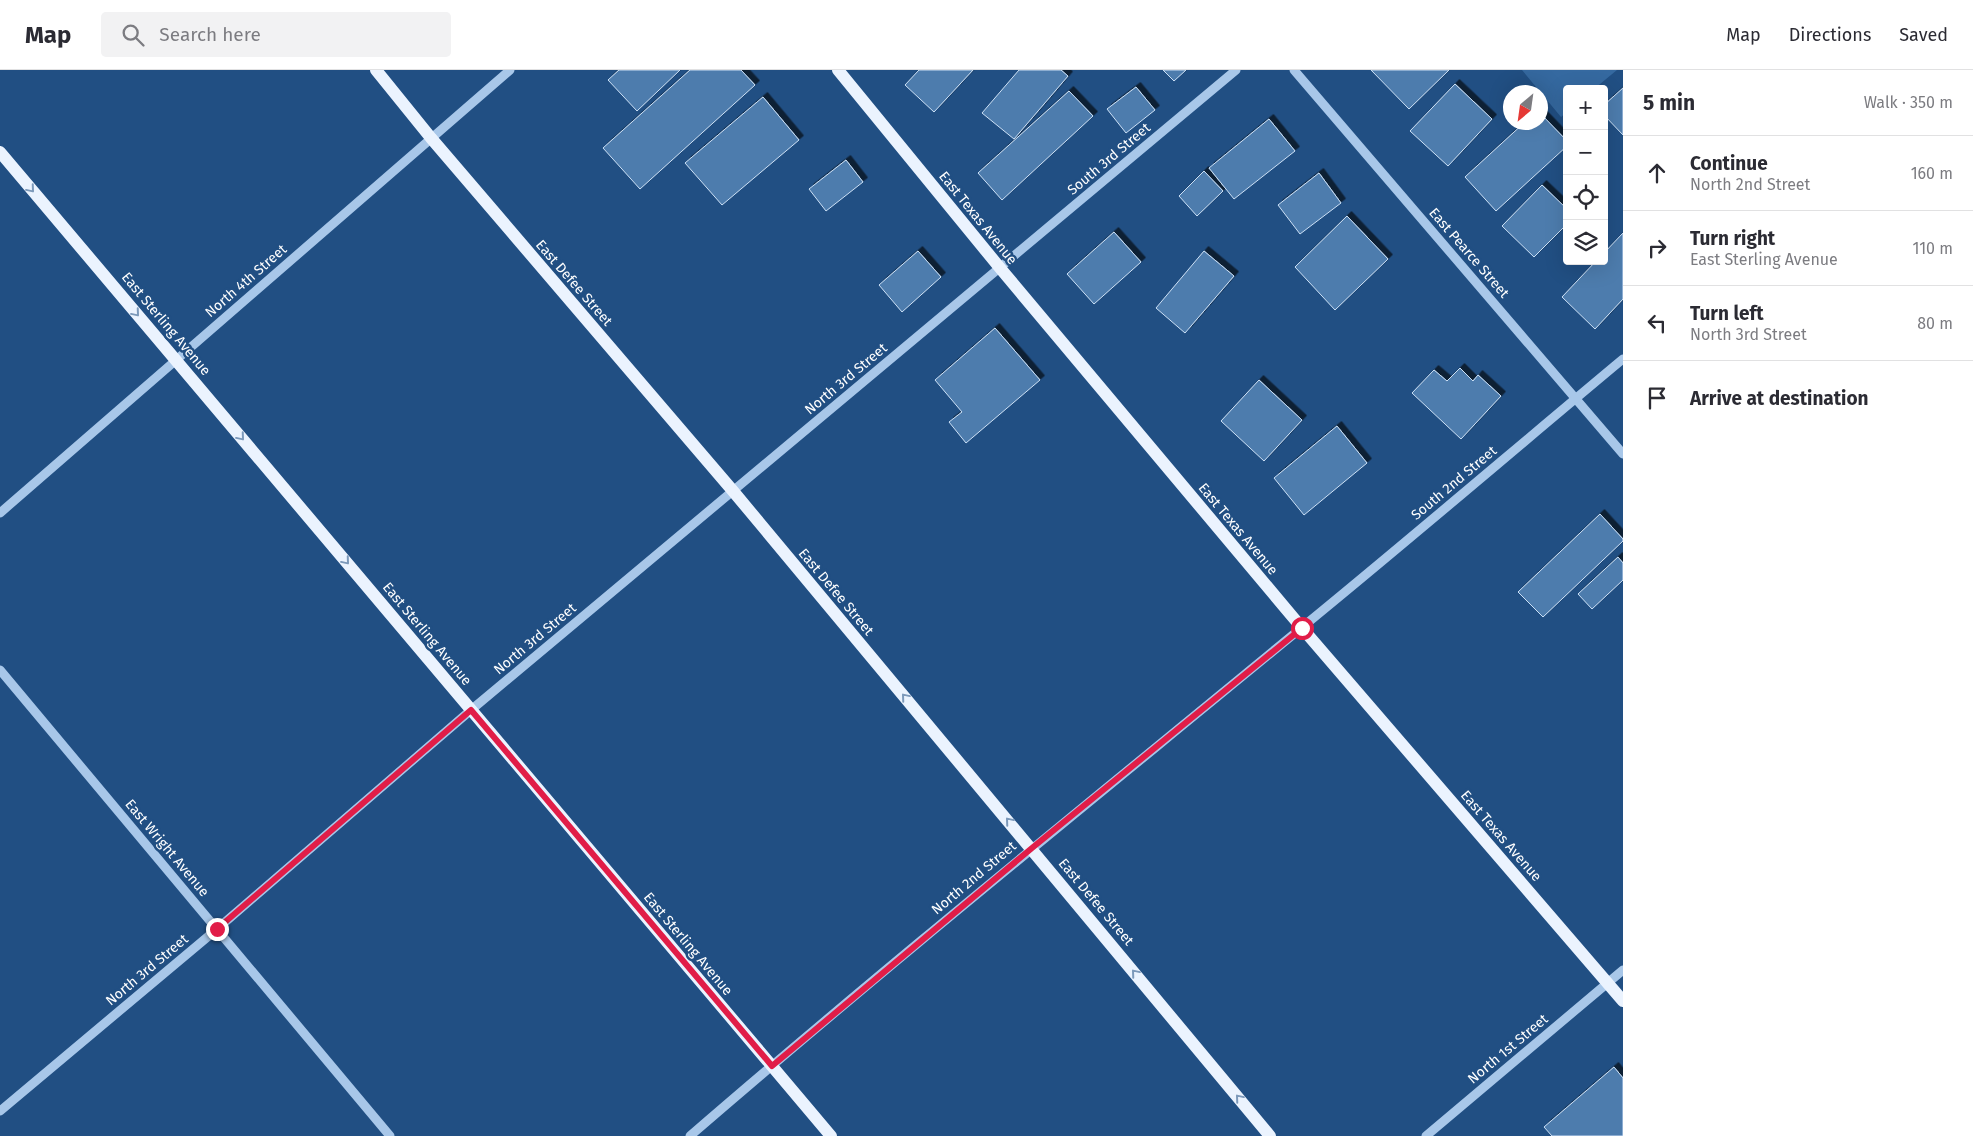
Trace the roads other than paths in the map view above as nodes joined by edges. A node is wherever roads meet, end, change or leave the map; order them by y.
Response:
1 (376, 70) edge
2 (510, 70) edge
3 (838, 70) edge
4 (1236, 70) edge
5 (1294, 70) edge
6 (431, 138) junction
7 (0, 152) edge
8 (1000, 268) junction
9 (1623, 359) edge
10 (176, 360) junction
11 (1576, 398) junction
12 (1623, 454) edge
13 (733, 491) junction
14 (0, 513) edge
15 (1302, 628) junction
16 (0, 670) edge
17 (471, 710) junction
18 (1032, 848) junction
19 (217, 929) junction
20 (1623, 970) edge
21 (1608, 982) junction
22 (1623, 1001) edge
23 (772, 1066) junction
24 (0, 1112) edge
25 (390, 1136) edge
26 (690, 1136) edge
27 (831, 1136) edge
28 (1270, 1136) edge
29 (1426, 1136) edge

1 - 6 main road, East Defee Street
2 - 6 street, North 4th Street
3 - 8 main road, East Texas Avenue
4 - 8 street, South 3rd Street
5 - 11 street, East Pearce Street
6 - 10 street, North 4th Street
6 - 13 main road, East Defee Street
7 -> 10 main road, East Sterling Avenue
8 - 13 street, North 3rd Street
8 - 15 main road, East Texas Avenue
9 - 11 street, South 2nd Street
10 - 14 street, North 4th Street
10 -> 17 main road, East Sterling Avenue
11 - 12 street, East Pearce Street
11 - 15 street, South 2nd Street
13 - 17 street, North 3rd Street
18 -> 13 main road, East Defee Street
15 - 18 street, North 2nd Street
15 - 21 main road, East Texas Avenue
16 - 19 street, East Wright Avenue
17 - 19 street, North 3rd Street
17 - 23 main road, East Sterling Avenue
18 - 23 street, North 2nd Street
28 -> 18 main road, East Defee Street
19 - 24 street, North 3rd Street
19 - 25 street, East Wright Avenue
20 - 21 street, North 1st Street
21 - 22 main road, East Texas Avenue
21 - 29 street, North 1st Street
23 - 26 street, North 2nd Street
23 - 27 main road, East Sterling Avenue

